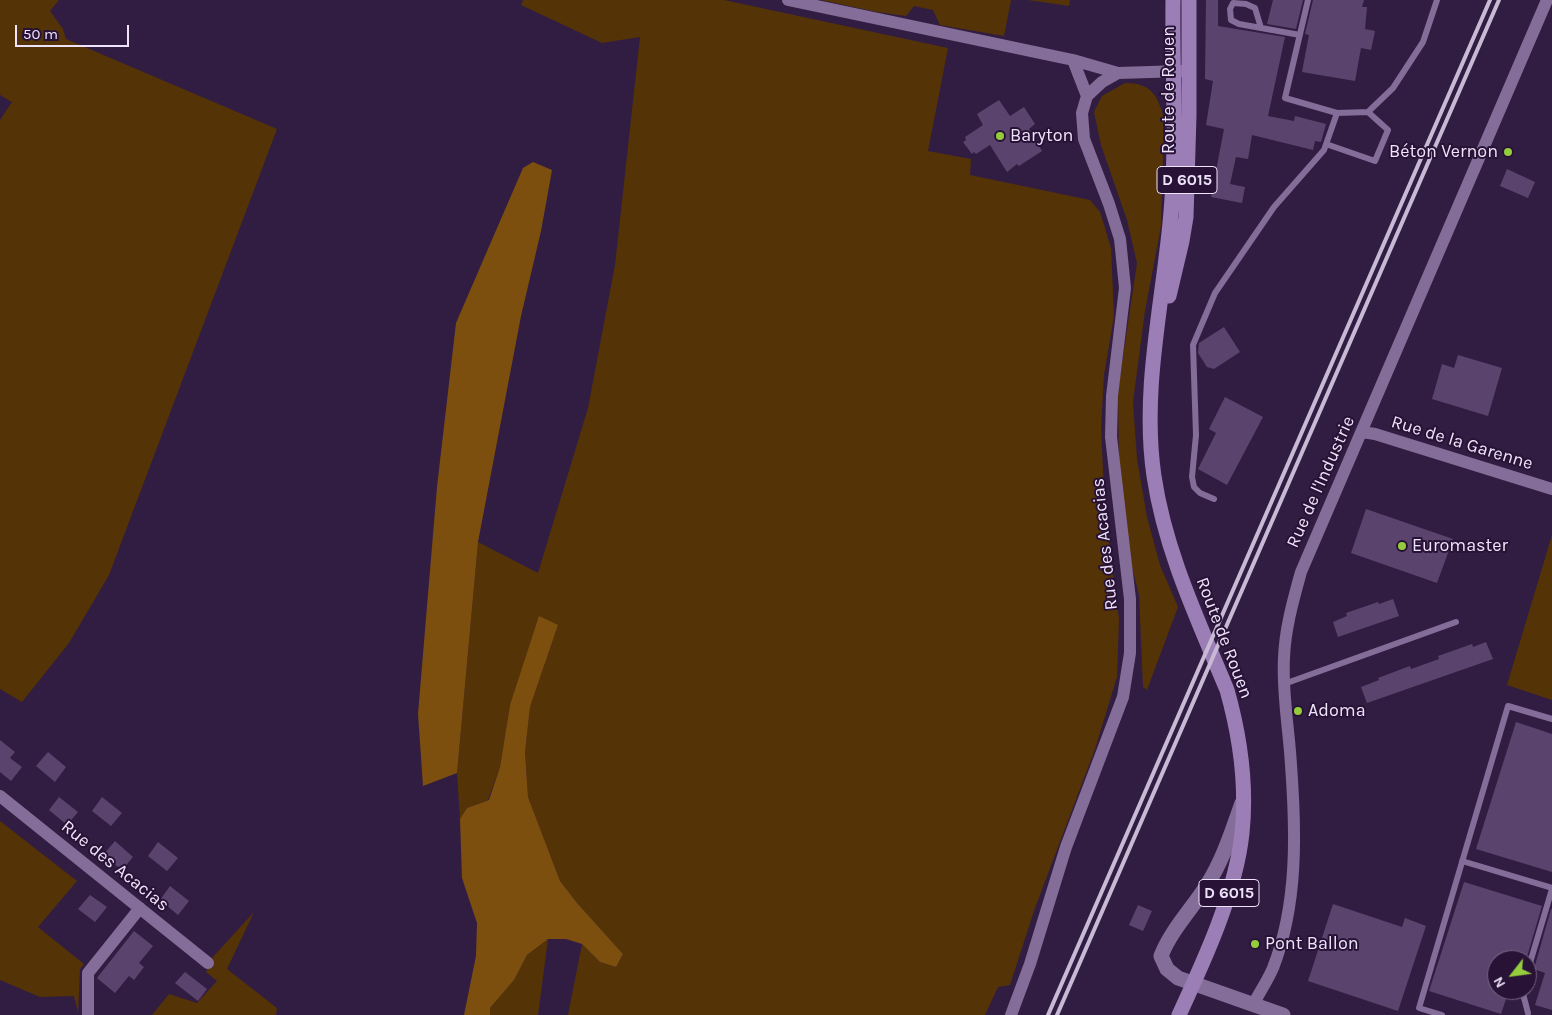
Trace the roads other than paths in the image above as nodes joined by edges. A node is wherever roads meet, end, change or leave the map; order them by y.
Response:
1 (788, 0) edge
2 (1173, 0) edge
3 (1189, 0) edge
4 (1308, 0) edge
5 (1436, 0) edge
6 (1547, 0) edge
7 (1261, 28) junction
8 (1300, 35) junction
9 (1073, 60) junction
10 (1188, 70) junction
11 (1172, 71) junction
12 (1118, 74) junction
13 (1087, 96) junction
14 (1368, 112) junction
15 (1337, 113) junction
16 (1326, 144) junction
17 (1154, 356) junction
18 (1362, 432) junction
19 (1552, 489) edge
20 (1214, 499) dead end
21 (1456, 622) dead end
22 (1284, 684) junction
23 (1552, 719) edge
24 (0, 796) edge
25 (1244, 797) junction
26 (1462, 861) junction
27 (1552, 889) edge
28 (140, 908) junction
29 (1534, 950) edge
30 (208, 963) dead end
31 (1193, 984) junction
32 (1525, 1000) edge
33 (1253, 1004) junction
34 (1528, 1013) dead end
35 (88, 1015) edge
36 (1010, 1015) edge
37 (1179, 1015) edge
38 (1283, 1015) edge
39 (1442, 1015) edge

1 - 9 street
2 - 11 main road, Route de Rouen / D 6015
3 - 10 main road, Route de Rouen / D 6015
4 - 8 lane
5 - 14 lane
6 - 18 street, Rue de l'Industrie
7 - 7 lane
7 - 8 lane
8 - 15 lane
9 - 12 street
9 - 13 street
10 - 11 street
10 - 17 main road, Route de Rouen / D 6015
11 - 12 street
11 - 17 main road, Route de Rouen / D 6015
12 - 13 street
13 - 36 street, Rue des Acacias
14 - 15 lane
14 - 16 lane
15 - 16 lane
16 - 20 lane
17 - 25 main road, Route de Rouen / D 6015
18 - 19 street, Rue de la Garenne
18 - 22 street, Rue de l'Industrie
21 - 22 lane
22 - 33 street, Rue de l'Industrie
23 - 26 lane
24 - 28 street, Rue des Acacias
25 - 31 main road, Route de Rouen / D 6015
25 - 31 main road
26 - 27 lane
26 - 39 lane
27 - 29 lane
28 - 30 street, Rue des Acacias
28 - 35 street
31 - 33 main road
31 - 37 main road, Route de Rouen / D 6015
32 - 34 lane
33 - 38 main road

